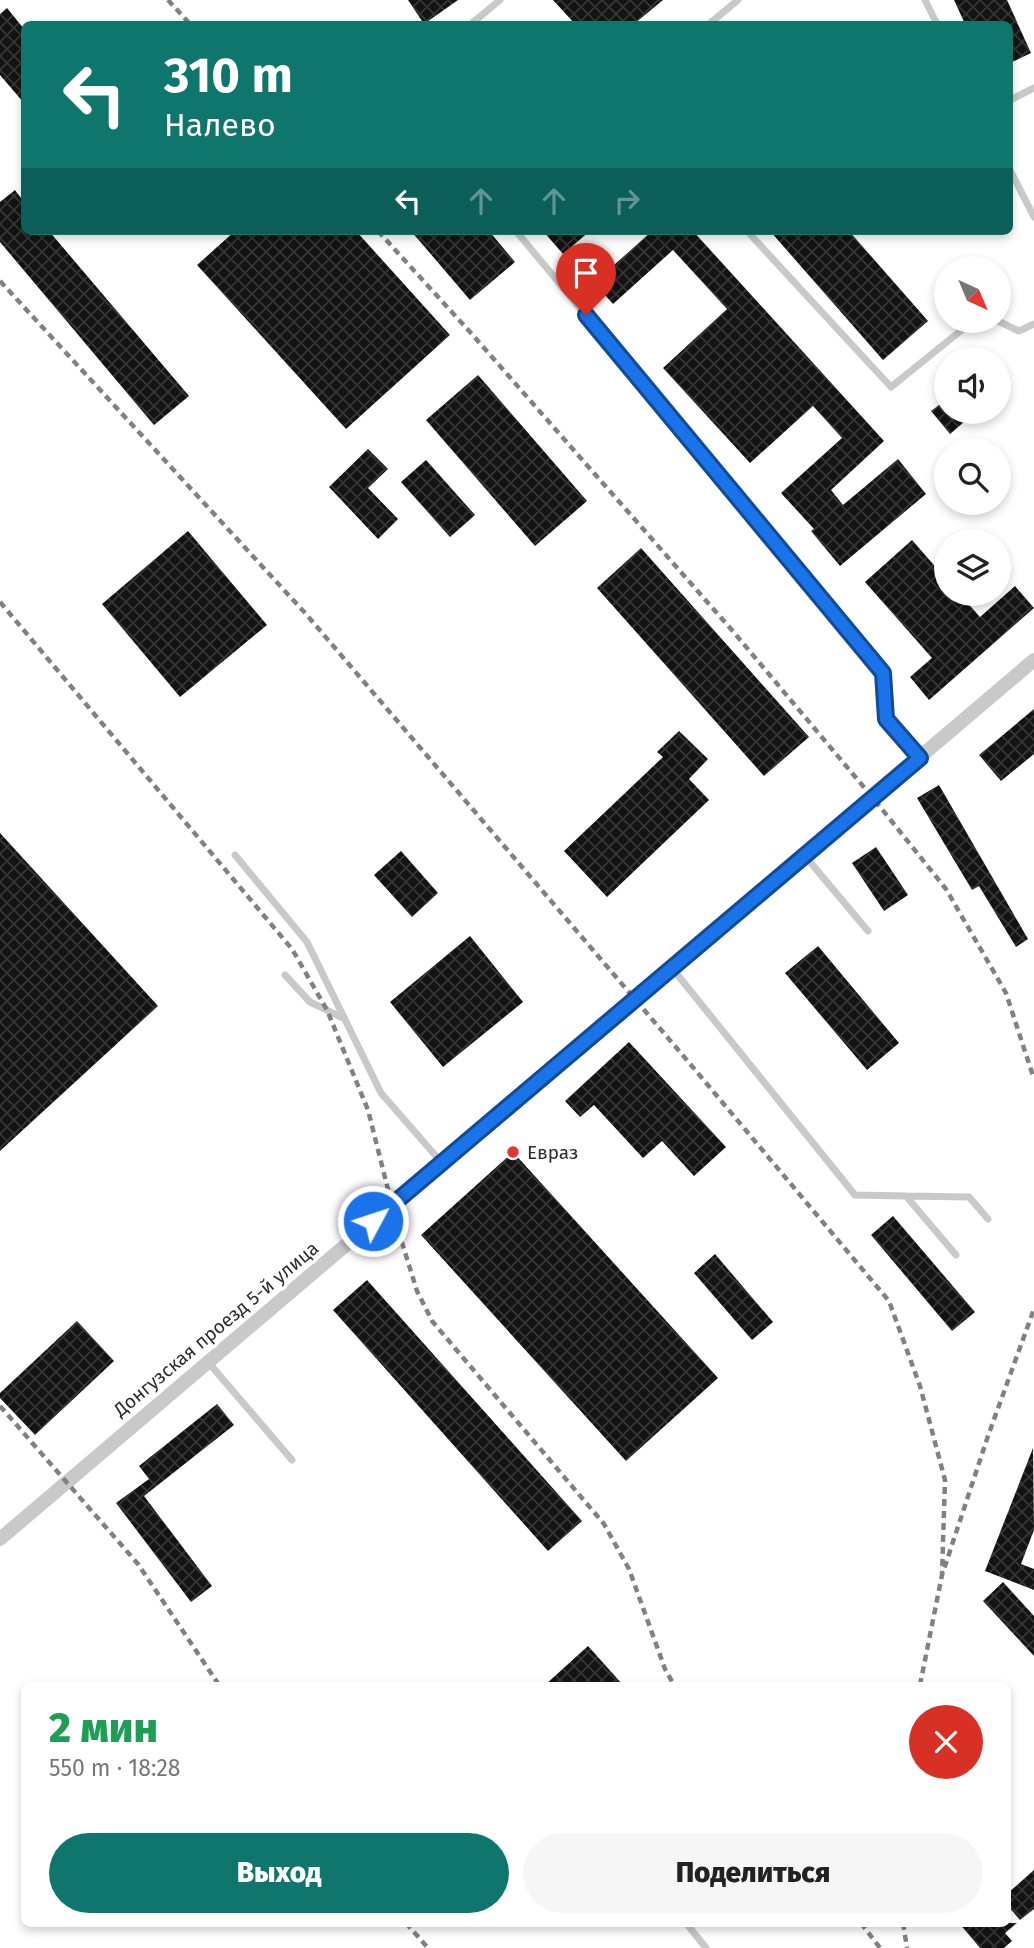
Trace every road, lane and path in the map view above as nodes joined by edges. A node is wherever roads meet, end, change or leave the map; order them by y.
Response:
1 (500, 0) edge
2 (738, 0) edge
3 (925, 0) edge
4 (475, 21) edge
5 (713, 21) edge
6 (936, 21) edge
7 (1034, 88) edge
8 (1013, 98) edge
9 (1013, 176) edge
10 (1034, 217) edge
11 (519, 235) edge
12 (751, 235) edge
13 (1034, 324) edge
14 (1012, 327) edge
15 (958, 333) edge
16 (1034, 660) edge
17 (920, 758) junction
18 (235, 855) dead end
19 (804, 856) junction
20 (868, 931) dead end
21 (672, 968) junction
22 (285, 975) dead end
23 (344, 1018) junction
24 (442, 1163) junction
25 (906, 1196) junction
26 (988, 1219) dead end
27 (956, 1255) dead end
28 (207, 1362) junction
29 (292, 1460) dead end
30 (0, 1539) edge
31 (688, 1927) edge
32 (706, 1948) edge

1 - 4 lane
2 - 5 lane
3 - 6 lane
7 - 8 lane
9 - 10 lane
11 - 17 lane
12 - 15 lane
13 - 14 lane
16 - 17 street, Донгузская проезд 5-й улица
17 - 19 street, Донгузская проезд 5-й улица
18 - 23 lane
19 - 20 lane
19 - 21 street, Донгузская проезд 5-й улица
21 - 24 street, Донгузская проезд 5-й улица
21 - 25 lane
22 - 23 lane
23 - 24 lane
24 - 28 street, Донгузская проезд 5-й улица
25 - 26 lane
25 - 27 lane
28 - 29 lane
28 - 30 street, Донгузская проезд 5-й улица
31 - 32 lane

